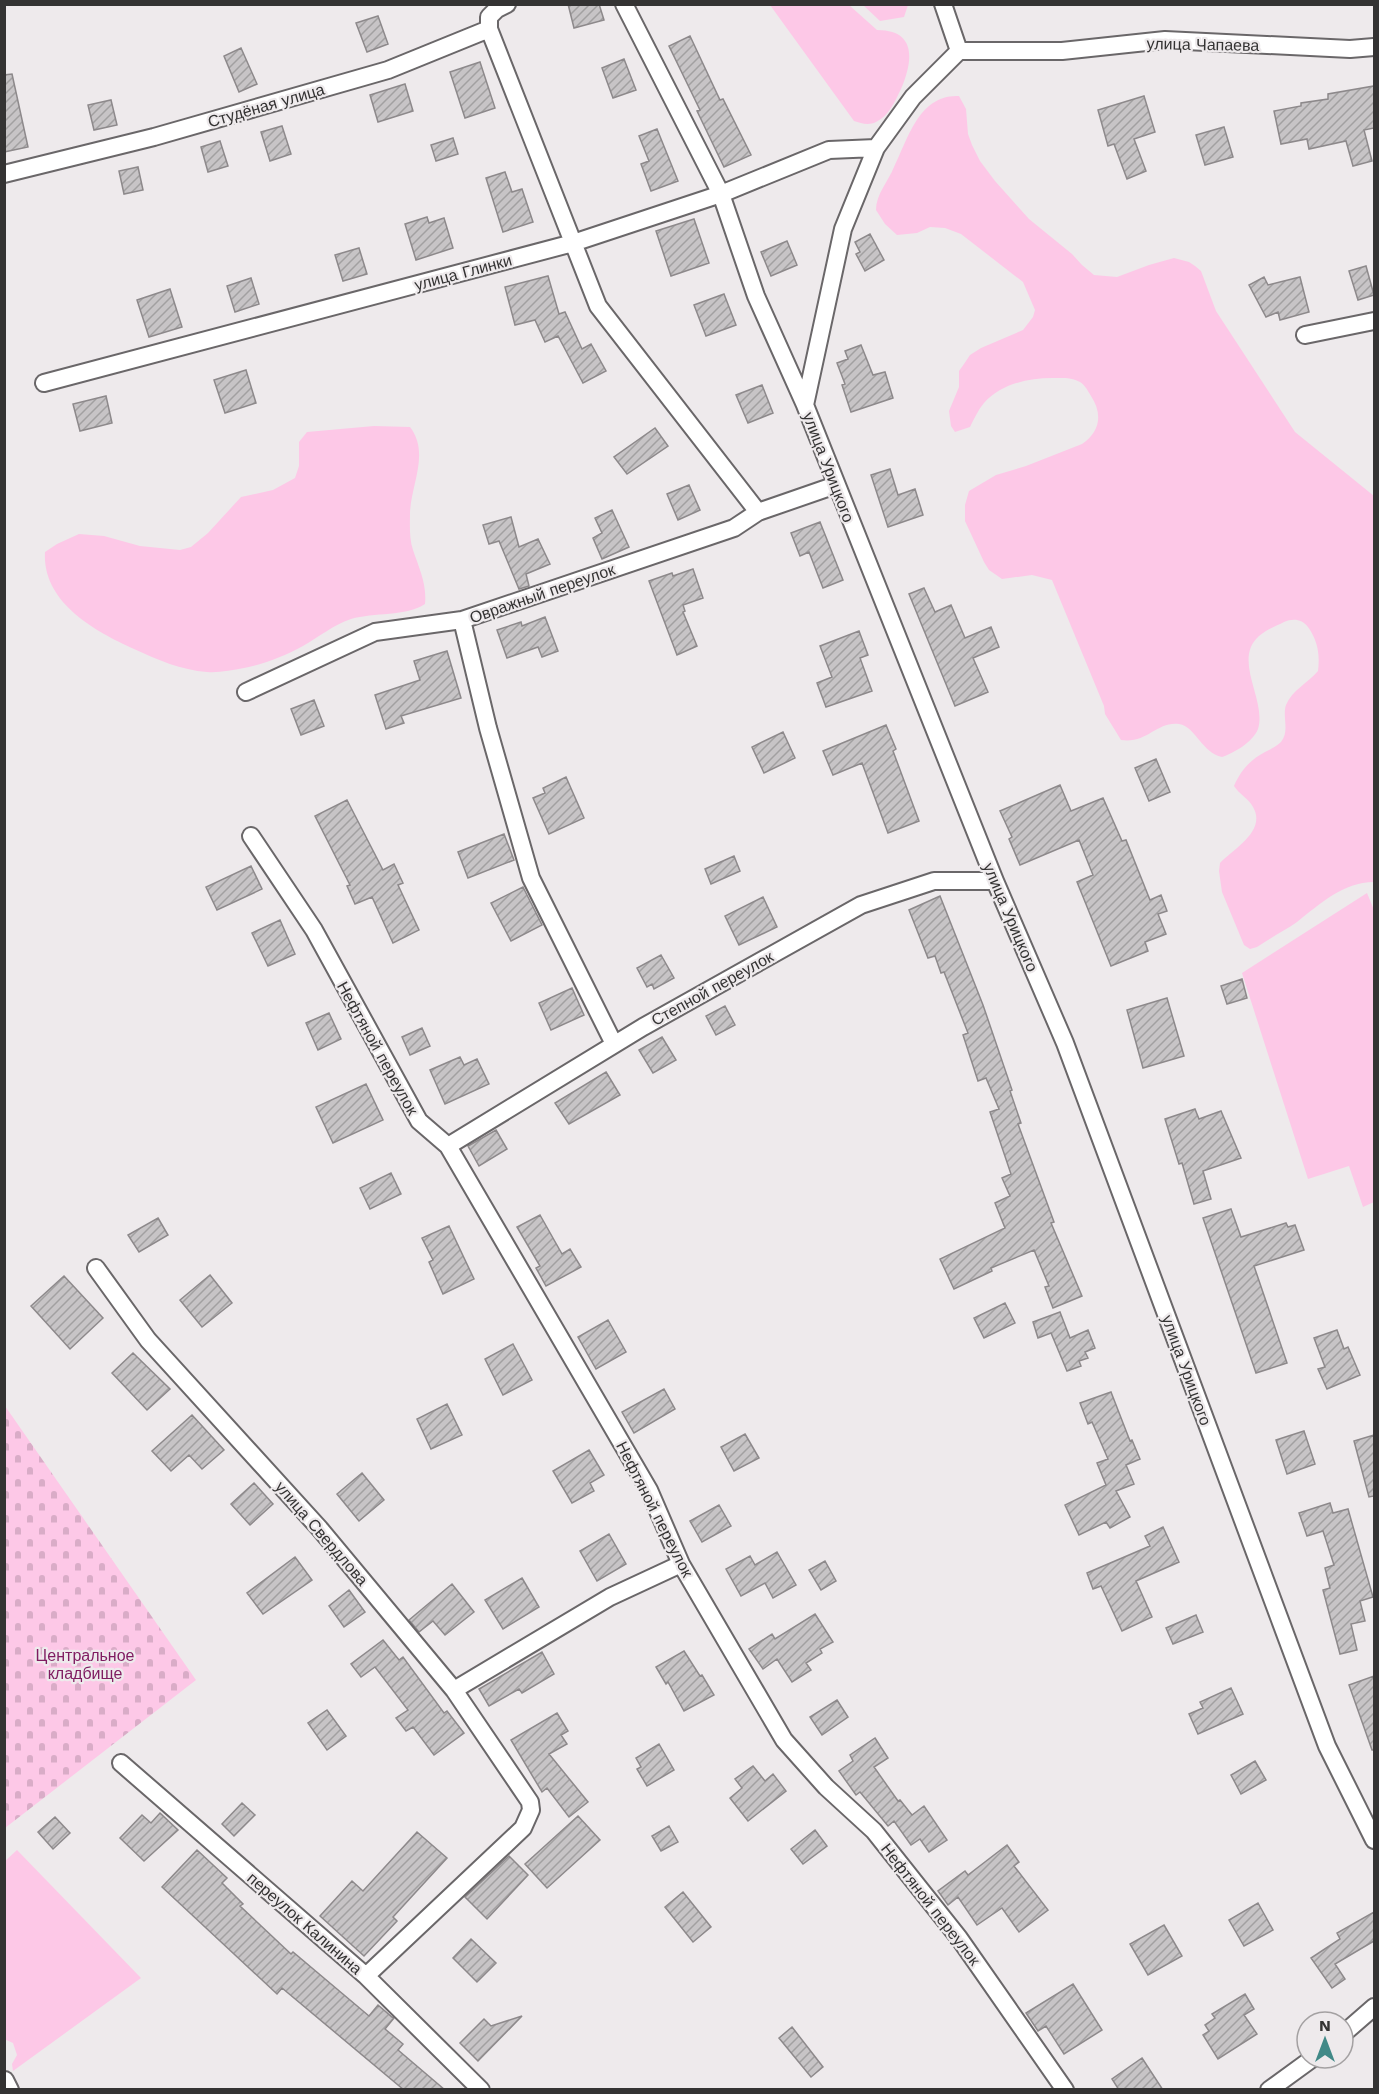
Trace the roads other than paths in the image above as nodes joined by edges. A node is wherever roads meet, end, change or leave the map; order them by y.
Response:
1 (507, 4) edge
2 (624, 4) edge
3 (943, 4) edge
4 (489, 29) junction
5 (1374, 47) edge
6 (960, 51) junction
7 (876, 148) junction
8 (4, 174) edge
9 (721, 194) junction
10 (573, 243) junction
11 (1374, 321) edge
12 (1305, 334) dead end
13 (44, 383) dead end
14 (805, 405) junction
15 (836, 484) junction
16 (758, 512) junction
17 (462, 620) junction
18 (246, 692) dead end
19 (251, 836) dead end
20 (995, 881) junction
21 (614, 1044) junction
22 (448, 1146) junction
23 (96, 1268) dead end
24 (681, 1563) junction
25 (454, 1690) junction
26 (121, 1763) dead end
27 (1374, 1840) edge
28 (366, 1976) junction
29 (1374, 2007) edge
30 (1355, 2024) edge
31 (1296, 2070) edge
32 (4, 2080) edge
33 (10, 2090) edge
34 (482, 2090) edge
35 (1065, 2090) edge
36 (1269, 2090) edge

1 - 4 street
2 - 9 street, улица Урицкого
3 - 6 street
4 - 8 street, Студёная улица
4 - 10 street
5 - 6 street, улица Чапаева
6 - 7 street
7 - 9 street, улица Глинки
7 - 14 street
9 - 10 street, улица Глинки
9 - 14 street, улица Урицкого
10 - 13 street, улица Глинки
10 - 16 street
11 - 12 street
14 - 15 street, улица Урицкого
15 - 16 street, Овражный переулок
15 - 20 street, улица Урицкого
16 - 17 street, Овражный переулок
17 - 18 street, Овражный переулок
17 - 21 street
19 - 22 street, Нефтяной переулок
20 - 21 street, Степной переулок
20 - 27 street, улица Урицкого
21 - 22 street, Степной переулок
22 - 24 street, Нефтяной переулок
23 - 25 street, улица Свердлова
24 - 25 street
24 - 35 street, Нефтяной переулок
25 - 28 street, улица Свердлова
26 - 28 street, переулок Калинина
28 - 34 street, переулок Калинина
29 - 30 street
31 - 36 street
32 - 33 street

